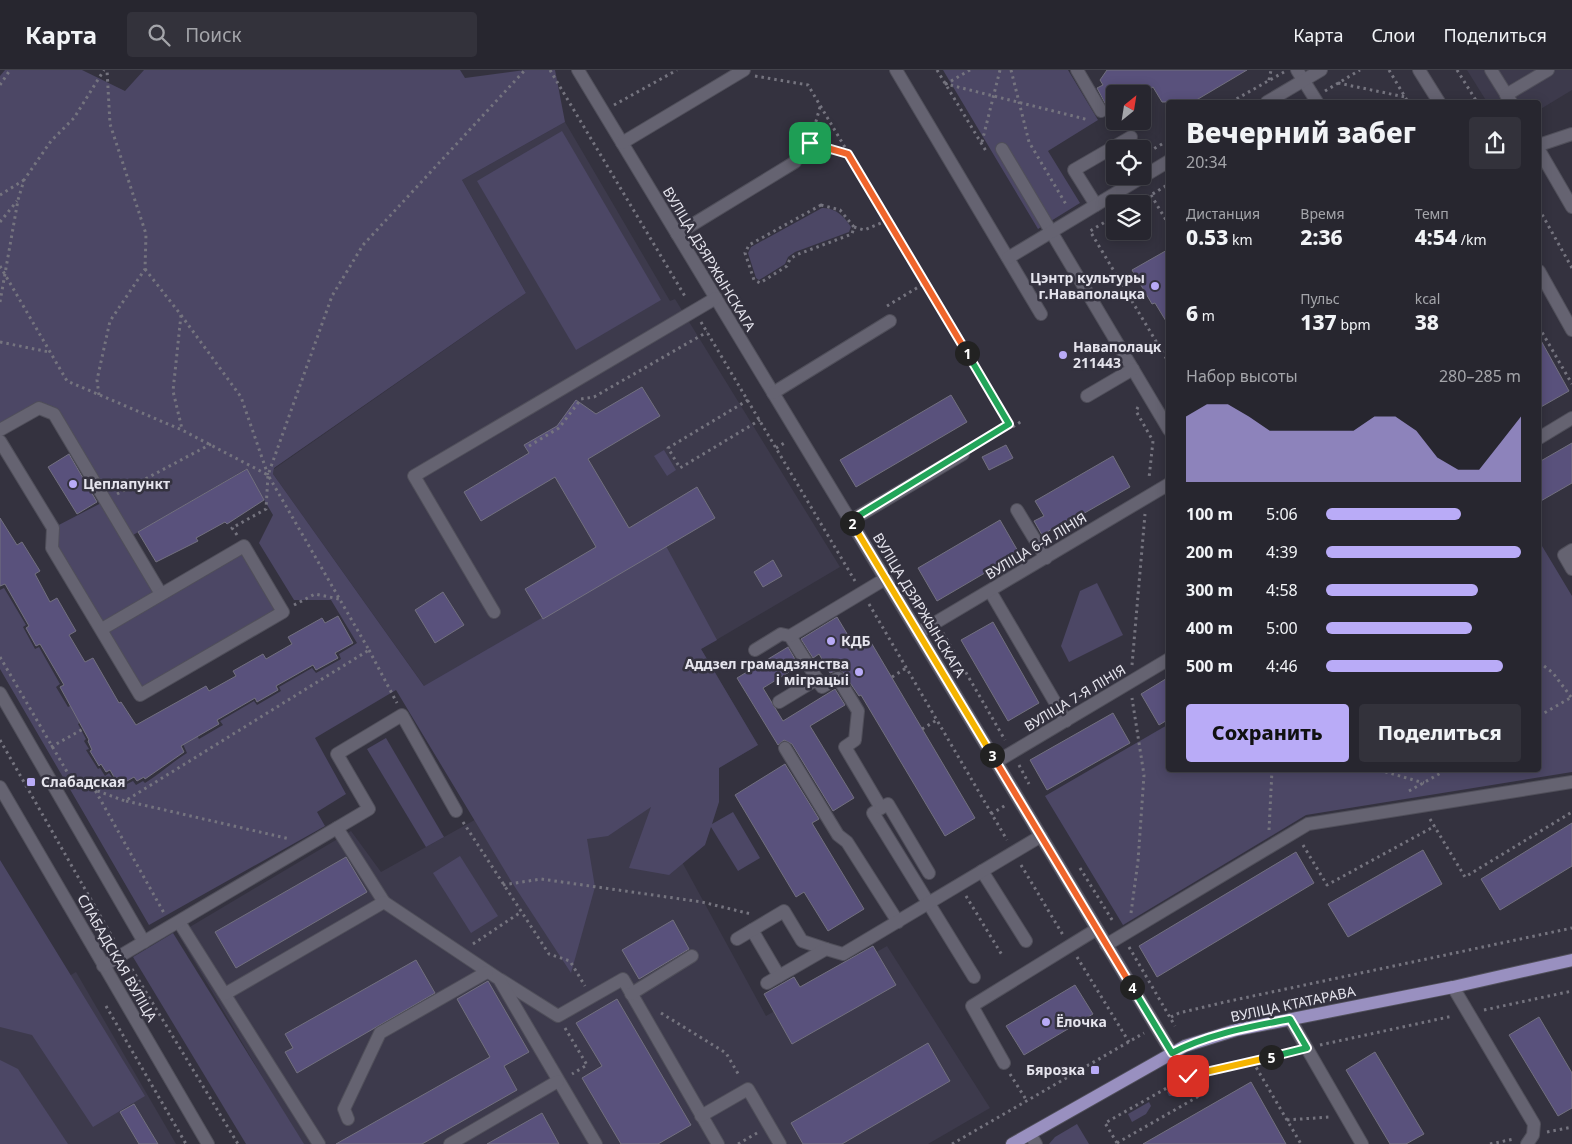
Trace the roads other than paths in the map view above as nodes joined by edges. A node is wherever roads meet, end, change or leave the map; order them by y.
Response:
1 (578, 70) edge
2 (896, 70) edge
3 (1077, 70) edge
4 (1321, 70) edge
5 (1419, 70) edge
6 (1492, 70) edge
7 (1548, 70) edge
8 (741, 72) edge
9 (1300, 75) edge
10 (1508, 99) edge
11 (1269, 100) edge
12 (1315, 100) edge
13 (1438, 100) edge
14 (1098, 116) road end
15 (1572, 134) edge
16 (1131, 137) dead end
17 (622, 143) junction
18 (1541, 143) edge
19 (1002, 149) dead end
20 (1541, 153) edge
21 (795, 162) dead end
22 (1166, 163) edge
23 (1096, 205) junction
24 (1572, 207) edge
25 (1051, 232) junction
26 (677, 234) junction
27 (1008, 258) junction
28 (1541, 274) edge
29 (716, 298) junction
30 (1567, 309) edge
31 (1041, 314) dead end
32 (890, 321) dead end
33 (1572, 330) edge
34 (1133, 369) junction
35 (773, 393) junction
36 (1087, 396) dead end
37 (1165, 413) edge
38 (1572, 418) edge
39 (0, 430) edge
40 (1541, 437) edge
41 (0, 441) edge
42 (963, 454) road end
43 (1166, 486) edge
44 (1017, 510) dead end
45 (850, 521) junction
46 (1572, 550) edge
47 (1046, 558) junction
48 (1572, 569) edge
49 (886, 579) junction
50 (990, 590) junction
51 (161, 594) junction
52 (494, 612) dead end
53 (102, 629) junction
54 (918, 633) junction
55 (790, 636) junction
56 (755, 650) dead end
57 (1166, 661) edge
58 (817, 679) junction
59 (0, 693) edge
60 (779, 702) dead end
61 (1066, 721) junction
62 (785, 748) dead end
63 (996, 762) junction
64 (1572, 782) edge
65 (0, 786) edge
66 (881, 808) junction
67 (456, 811) dead end
68 (337, 828) junction
69 (1041, 836) junction
70 (982, 871) junction
71 (929, 873) dead end
72 (384, 902) junction
73 (928, 904) junction
74 (898, 922) junction
75 (176, 924) junction
76 (1097, 929) junction
77 (752, 930) junction
78 (737, 939) dead end
79 (1026, 941) dead end
80 (144, 942) junction
81 (1106, 945) junction
82 (826, 949) junction
83 (692, 956) dead end
84 (1572, 960) edge
85 (104, 966) junction
86 (486, 972) junction
87 (779, 976) junction
88 (974, 976) dead end
89 (499, 979) junction
90 (768, 983) dead end
91 (1453, 987) junction
92 (225, 994) junction
93 (631, 994) junction
94 (1290, 1019) junction
95 (1172, 1053) junction
96 (1004, 1063) road end
97 (558, 1081) junction
98 (701, 1116) junction
99 (348, 1119) dead end
100 (1033, 1139) edge
101 (208, 1144) edge
102 (320, 1144) edge
103 (450, 1144) edge
104 (596, 1144) edge
105 (718, 1144) edge
106 (780, 1144) edge
107 (1012, 1144) edge
108 (1362, 1144) edge
109 (1527, 1144) edge

1 - 17 street, ВУЛІЦА ДЗЯРЖЫНСКАГА
2 - 27 street
3 - 14 street
4 - 9 street
5 - 13 street
6 - 10 street
7 - 10 street
8 - 17 street
9 - 11 street
9 - 12 street
15 - 18 street
16 - 23 street
17 - 26 street, ВУЛІЦА ДЗЯРЖЫНСКАГА
19 - 25 street
20 - 24 street
21 - 26 street
22 - 23 street
23 - 25 street
25 - 27 street
25 - 34 street
26 - 29 street, ВУЛІЦА ДЗЯРЖЫНСКАГА
27 - 31 street
28 - 30 street
29 - 35 street, ВУЛІЦА ДЗЯРЖЫНСКАГА
29 - 52 street
30 - 33 street
32 - 35 street
34 - 36 street
34 - 37 street
35 - 45 street, ВУЛІЦА ДЗЯРЖЫНСКАГА
38 - 40 street
39 - 51 street
41 - 53 street
42 - 45 street
43 - 47 street, ВУЛІЦА 6-Я ЛІНІЯ
44 - 47 street
45 - 49 street, ВУЛІЦА ДЗЯРЖЫНСКАГА
46 - 48 street
47 - 50 street, ВУЛІЦА 6-Я ЛІНІЯ
49 - 54 street, ВУЛІЦА ДЗЯРЖЫНСКАГА
49 - 55 street
50 - 54 street, ВУЛІЦА 6-Я ЛІНІЯ
50 - 61 street
51 - 53 street
51 - 53 street
54 - 63 street, ВУЛІЦА ДЗЯРЖЫНСКАГА
55 - 56 street
55 - 58 street
57 - 61 street, ВУЛІЦА 7-Я ЛІНІЯ
58 - 60 street
58 - 66 street
59 - 80 street
61 - 63 street, ВУЛІЦА 7-Я ЛІНІЯ
62 - 74 street
63 - 69 street, ВУЛІЦА ДЗЯРЖЫНСКАГА
64 - 81 street
65 - 85 street, СЛАБАДСКАЯ ВУЛІЦА
66 - 71 street
66 - 73 street
67 - 68 street
68 - 72 street
68 - 75 street
69 - 70 street
69 - 76 street, ВУЛІЦА ДЗЯРЖЫНСКАГА
70 - 73 street
70 - 79 street
72 - 86 street
72 - 92 street
73 - 74 street
73 - 88 street
74 - 82 street
75 - 80 street
75 - 92 street
76 - 81 street, ВУЛІЦА ДЗЯРЖЫНСКАГА
76 - 96 street
77 - 78 street
77 - 82 street
77 - 87 street
80 - 85 street
81 - 95 street, ВУЛІЦА ДЗЯРЖЫНСКАГА
82 - 87 street
83 - 93 street
84 - 91 main road, ВУЛІЦА КТАТАРАВА
85 - 101 street, СЛАБАДСКАЯ ВУЛІЦА
86 - 89 street
86 - 99 street
87 - 90 street
89 - 93 street
89 - 97 street
91 - 94 main road, ВУЛІЦА КТАТАРАВА
91 - 109 street
92 - 102 street
93 - 98 street
94 - 95 main road, ВУЛІЦА КТАТАРАВА
94 - 108 street
95 - 100 main road, ВУЛІЦА КТАТАРАВА
97 - 103 street
97 - 104 street
98 - 105 street
98 - 106 street
100 - 107 main road, ВУЛІЦА КТАТАРАВА

